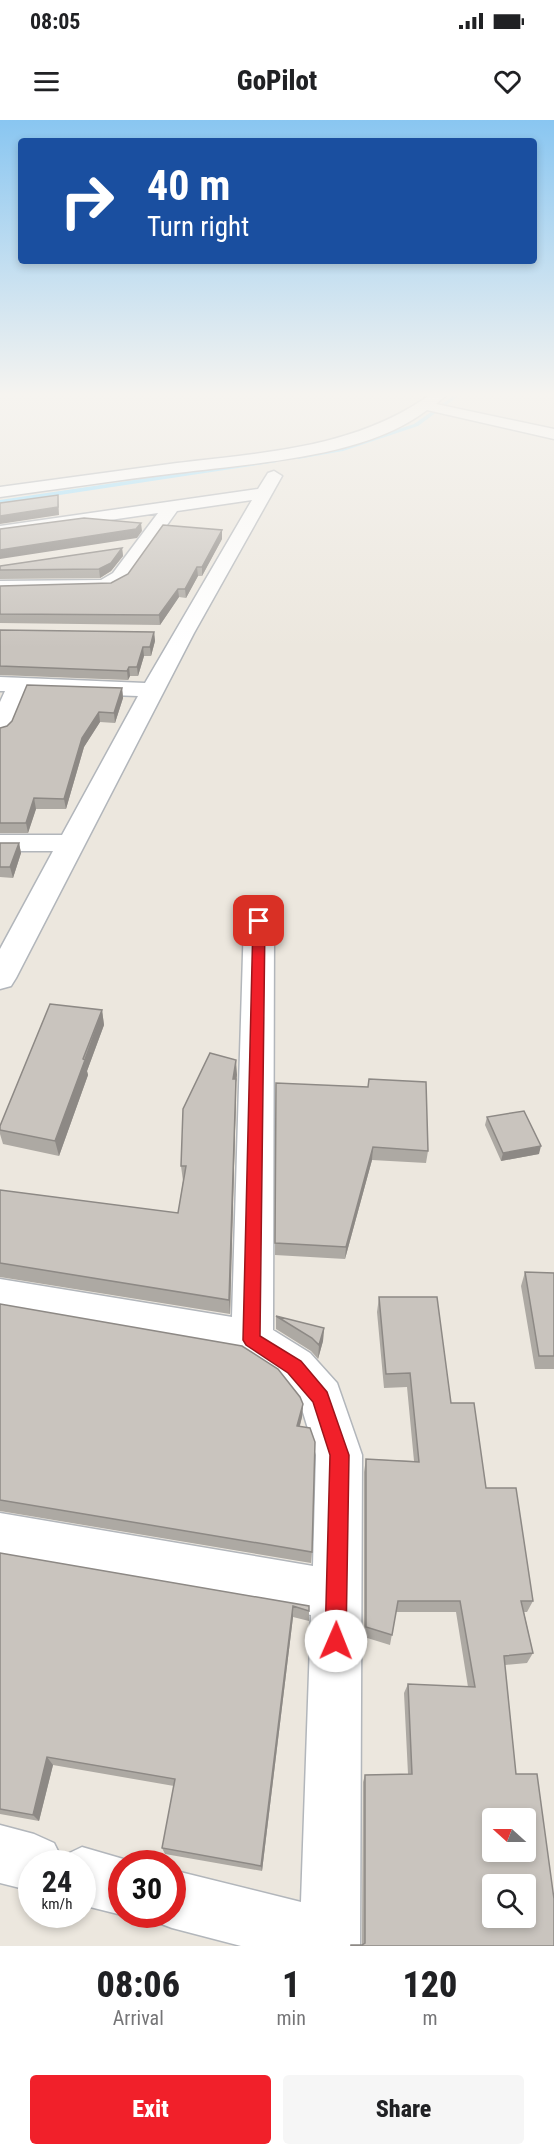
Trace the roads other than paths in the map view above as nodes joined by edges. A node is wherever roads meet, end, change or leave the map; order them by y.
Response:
1 (103, 477) edge
2 (0, 492) edge
3 (172, 506) junction
4 (0, 531) edge
5 (143, 545) junction
6 (121, 548) edge
7 (0, 587) edge
8 (9, 684) edge
9 (153, 690) junction
10 (0, 729) edge
11 (0, 843) edge
12 (72, 843) junction
13 (259, 921) dead end
14 (11, 939) edge
15 (0, 978) edge
16 (0, 1297) edge
17 (252, 1340) junction
18 (0, 1537) edge
19 (337, 1595) junction
20 (0, 1854) edge
21 (18, 1859) edge
22 (186, 1903) edge
23 (331, 1942) edge

1 - 2 street
3 - 4 street
3 - 5 street
3 - 9 street
5 - 6 street
5 - 7 street
8 - 9 street
8 - 10 street
9 - 12 street
11 - 12 street
12 - 14 street
13 - 17 street
14 - 15 street
16 - 17 street
17 - 19 street
18 - 19 street
19 - 23 street
20 - 21 street
22 - 23 street

